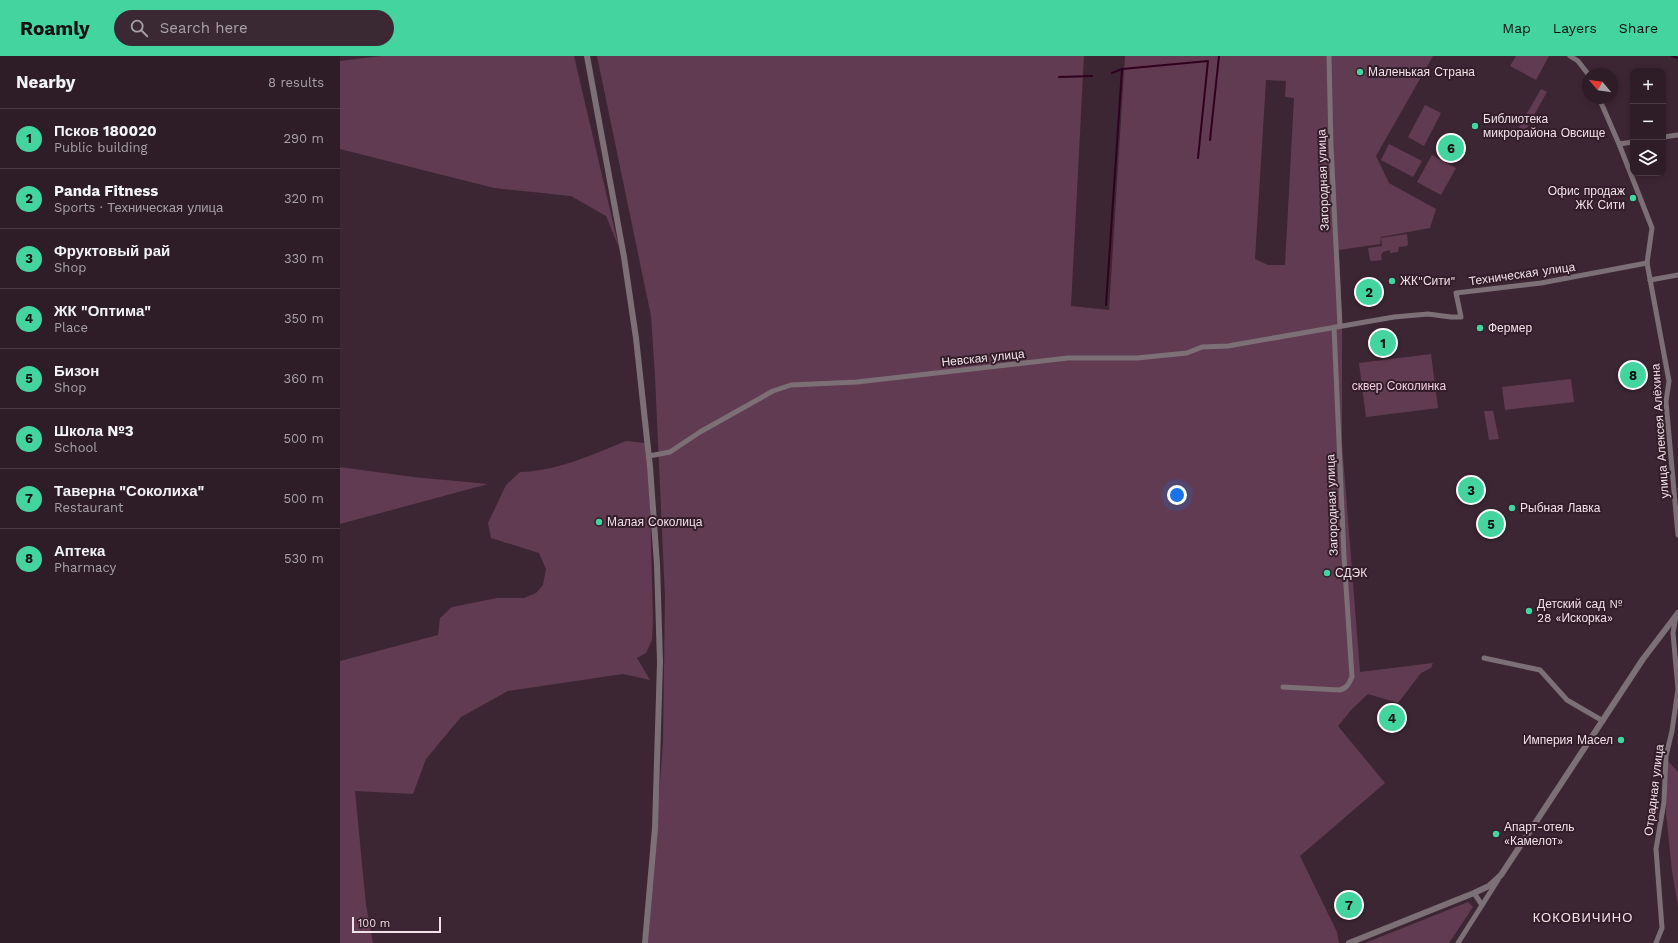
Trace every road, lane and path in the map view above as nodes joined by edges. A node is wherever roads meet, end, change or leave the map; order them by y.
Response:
1 (587, 56) edge
2 (1329, 56) edge
3 (1570, 56) edge
4 (1583, 68) edge
5 (1602, 104) edge
6 (1678, 135) edge
7 (1666, 137) edge
8 (1630, 142) edge
9 (1619, 144) junction
10 (1647, 263) junction
11 (1678, 275) edge
12 (1650, 280) junction
13 (1340, 326) junction
14 (1334, 327) junction
15 (649, 456) junction
16 (1678, 535) edge
17 (1677, 614) edge
18 (1484, 658) dead end
19 (1283, 687) dead end
20 (1603, 721) junction
21 (1501, 875) junction
22 (1474, 893) junction
23 (1482, 905) junction
24 (645, 943) edge
25 (1349, 943) edge
26 (1458, 943) edge
27 (1656, 943) edge

1 - 15 street
2 - 13 street, Загородная улица
3 - 4 street
5 - 9 street, улица Алексея Алёхина
6 - 7 street
8 - 9 street
9 - 10 street, улица Алексея Алёхина
10 - 12 street, улица Алексея Алёхина
10 - 13 street, Техническая улица
11 - 12 street
12 - 16 street, улица Алексея Алёхина
13 - 14 street, Техническая улица
14 - 15 street, Невская улица
14 - 19 street, Загородная улица
15 - 24 street
17 - 20 street
17 - 27 street, Отрадная улица
18 - 20 street
20 - 21 street
21 - 22 street
21 - 23 street
22 - 23 street
22 - 25 street
23 - 26 street

